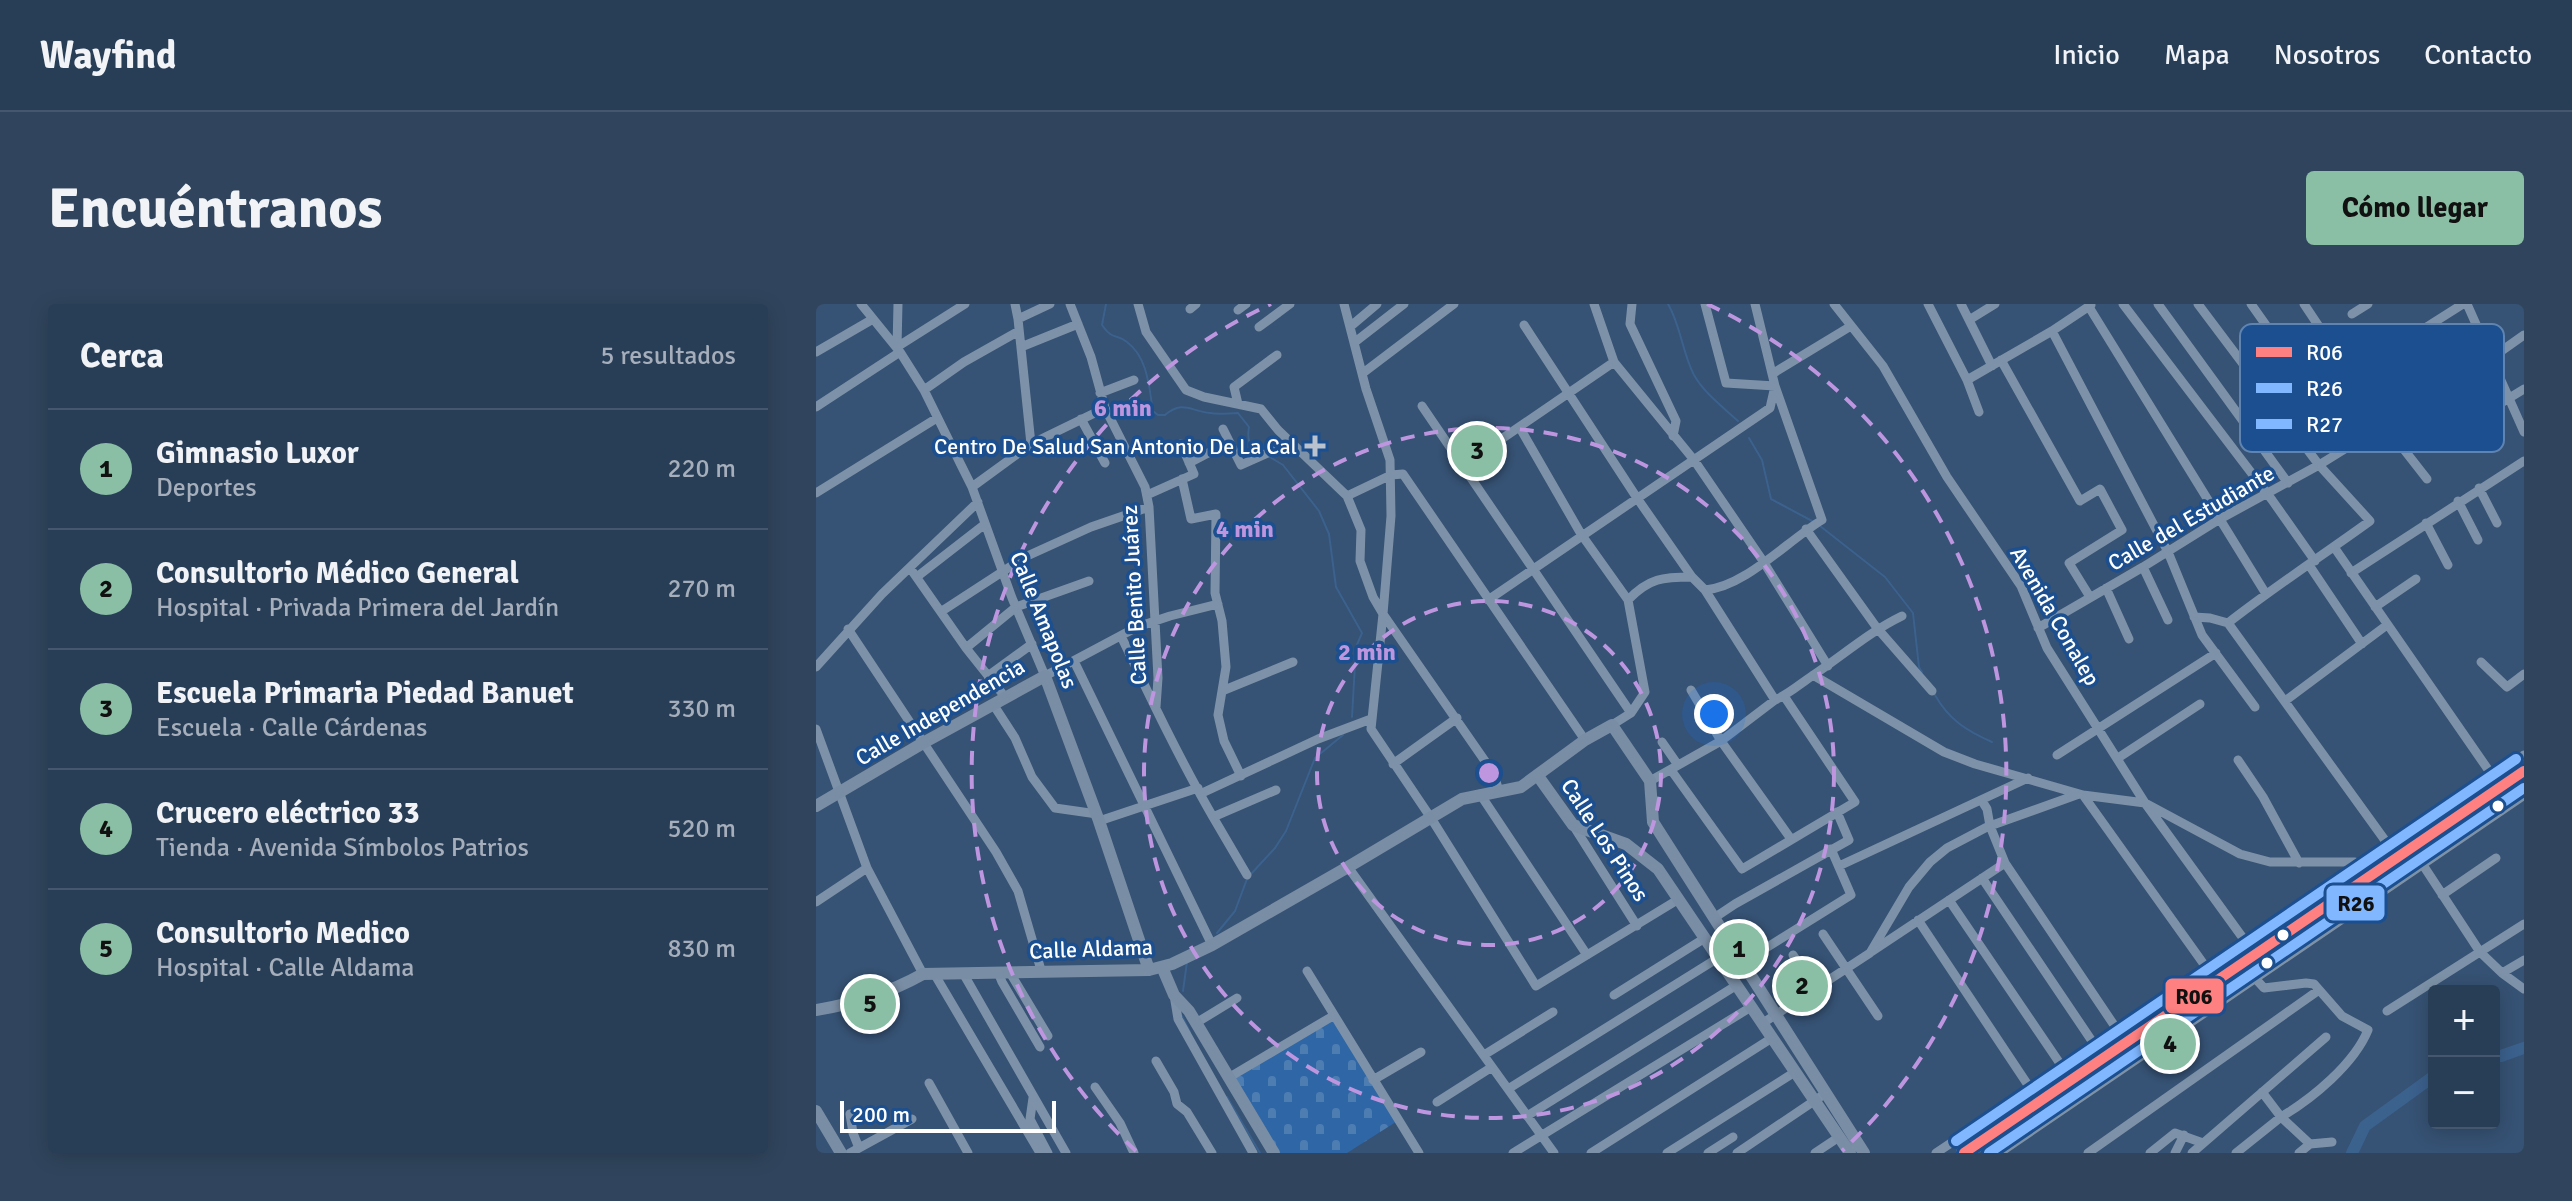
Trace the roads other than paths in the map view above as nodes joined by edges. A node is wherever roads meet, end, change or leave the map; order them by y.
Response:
1 (861, 304) edge
2 (898, 304) edge
3 (965, 304) edge
4 (1015, 304) edge
5 (1050, 304) edge
6 (1070, 304) edge
7 (1138, 304) edge
8 (1290, 304) edge
9 (1344, 304) edge
10 (1377, 304) edge
11 (1404, 304) edge
12 (1454, 304) edge
13 (1594, 304) edge
14 (1632, 304) edge
15 (1705, 304) edge
16 (1755, 304) edge
17 (1834, 304) edge
18 (1928, 304) edge
19 (1961, 304) edge
20 (1995, 304) edge
21 (2123, 304) edge
22 (2158, 304) edge
23 (2198, 304) edge
24 (2251, 304) edge
25 (2304, 304) edge
26 (2368, 304) edge
27 (2465, 304) edge
28 (2085, 307) edge
29 (2352, 314) dead end
30 (873, 319) junction
31 (1018, 319) junction
32 (1969, 320) junction
33 (1078, 324) junction
34 (2265, 324) edge
35 (2317, 324) edge
36 (2433, 324) edge
37 (2474, 324) edge
38 (1524, 325) dead end
39 (1351, 326) junction
40 (1851, 326) junction
41 (1259, 327) dead end
42 (1019, 331) junction
43 (2052, 331) junction
44 (2524, 335) edge
45 (1355, 342) junction
46 (1021, 347) junction
47 (2504, 349) edge
48 (898, 350) junction
49 (816, 352) edge
50 (1277, 355) dead end
51 (2001, 360) junction
52 (2240, 360) edge
53 (1614, 362) junction
54 (1992, 366) junction
55 (1363, 373) junction
56 (1772, 374) junction
57 (1134, 380) dead end
58 (1967, 380) junction
59 (1775, 386) junction
60 (2504, 388) edge
61 (2524, 389) edge
62 (924, 390) junction
63 (1100, 393) junction
64 (1567, 393) junction
65 (2509, 399) junction
66 (2504, 402) edge
67 (1238, 404) junction
68 (1422, 406) dead end
69 (816, 407) edge
70 (1105, 408) junction
71 (1979, 412) dead end
72 (2240, 417) edge
73 (937, 418) junction
74 (1081, 419) junction
75 (1520, 428) junction
76 (1223, 429) dead end
77 (2524, 432) edge
78 (1673, 436) junction
79 (1229, 442) junction
80 (1031, 444) junction
81 (1181, 444) dead end
82 (1287, 445) junction
83 (2265, 452) edge
84 (2309, 452) edge
85 (2340, 452) edge
86 (2406, 452) edge
87 (1694, 460) junction
88 (2524, 461) edge
89 (1105, 463) dead end
90 (1189, 463) junction
91 (2319, 465) junction
92 (1462, 466) junction
93 (1391, 475) junction
94 (1182, 479) junction
95 (2427, 479) dead end
96 (1376, 482) junction
97 (2288, 483) junction
98 (972, 487) junction
99 (2479, 488) junction
100 (816, 493) edge
101 (1391, 493) junction
102 (2267, 494) junction
103 (1147, 495) junction
104 (1347, 496) junction
105 (1637, 498) junction
106 (2458, 501) junction
107 (978, 502) junction
108 (1149, 507) junction
109 (2220, 519) junction
110 (2426, 523) junction
111 (2497, 523) dead end
112 (985, 524) junction
113 (1806, 529) junction
114 (1581, 534) junction
115 (2478, 540) dead end
116 (2334, 547) junction
117 (2168, 552) junction
118 (1763, 561) junction
119 (2312, 563) junction
120 (2448, 565) dead end
121 (2143, 567) junction
122 (910, 568) junction
123 (1534, 569) junction
124 (1002, 570) junction
125 (2351, 573) junction
126 (918, 576) junction
127 (1692, 577) junction
128 (2416, 579) dead end
129 (1089, 581) dead end
130 (2106, 588) junction
131 (1705, 590) junction
132 (2266, 594) junction
133 (2090, 597) junction
134 (1488, 600) junction
135 (1628, 600) junction
136 (1218, 604) junction
137 (1016, 607) junction
138 (2375, 607) junction
139 (942, 611) junction
140 (1383, 614) junction
141 (1902, 616) dead end
142 (2194, 617) junction
143 (2168, 620) dead end
144 (1154, 621) junction
145 (2228, 623) junction
146 (2387, 625) junction
147 (1877, 628) junction
148 (2038, 628) junction
149 (848, 629) junction
150 (1121, 636) junction
151 (2129, 639) dead end
152 (1032, 644) junction
153 (2362, 644) junction
154 (966, 648) junction
155 (2216, 653) junction
156 (1074, 661) junction
157 (1293, 662) dead end
158 (2481, 662) dead end
159 (1828, 666) junction
160 (816, 667) edge
161 (2524, 674) edge
162 (1813, 675) junction
163 (988, 676) junction
164 (1045, 676) junction
165 (1691, 690) dead end
166 (1222, 691) junction
167 (1932, 691) dead end
168 (1005, 697) junction
169 (1779, 698) junction
170 (2285, 701) junction
171 (993, 704) junction
172 (2200, 704) dead end
173 (1156, 707) junction
174 (2255, 707) dead end
175 (1631, 713) junction
176 (1457, 718) junction
177 (1371, 719) junction
178 (1612, 725) junction
179 (2099, 728) junction
180 (816, 729) edge
181 (1585, 740) junction
182 (1721, 741) junction
183 (1662, 742) dead end
184 (923, 743) junction
185 (2057, 755) dead end
186 (2524, 755) edge
187 (2118, 758) junction
188 (2238, 760) dead end
189 (1393, 764) junction
190 (1674, 768) junction
191 (2524, 771) edge
192 (1241, 776) junction
193 (1538, 776) junction
194 (2028, 778) junction
195 (1650, 781) junction
196 (2496, 782) junction
197 (1276, 790) dead end
198 (1199, 791) junction
199 (2524, 791) edge
200 (841, 792) junction
201 (1499, 792) junction
202 (1480, 794) junction
203 (2081, 794) junction
204 (1982, 801) junction
205 (2145, 803) junction
206 (816, 806) edge
207 (1143, 806) junction
208 (1837, 812) junction
209 (1213, 817) junction
210 (1098, 818) junction
211 (1431, 818) junction
212 (1573, 825) junction
213 (1990, 826) junction
214 (1791, 839) junction
215 (1831, 849) junction
216 (2392, 850) junction
217 (1675, 858) junction
218 (2496, 858) dead end
219 (2421, 862) junction
220 (2005, 863) junction
221 (2299, 863) junction
222 (1839, 866) junction
223 (1348, 867) junction
224 (867, 868) junction
225 (2365, 868) junction
226 (1658, 869) junction
227 (1247, 875) dead end
228 (1982, 878) junction
229 (2442, 895) junction
230 (1679, 899) junction
231 (1949, 900) junction
232 (816, 902) edge
233 (1714, 918) junction
234 (1918, 920) junction
235 (2524, 924) edge
236 (1637, 926) junction
237 (2286, 926) junction
238 (1823, 934) dead end
239 (1705, 938) junction
240 (1212, 945) junction
241 (2248, 945) junction
242 (2480, 952) junction
243 (1870, 953) junction
244 (1587, 955) junction
245 (1793, 955) dead end
246 (1718, 958) junction
247 (2524, 960) edge
248 (1742, 963) junction
249 (1155, 968) junction
250 (1846, 968) junction
251 (1041, 970) junction
252 (2208, 970) junction
253 (1307, 971) dead end
254 (1004, 972) junction
255 (963, 973) junction
256 (2502, 973) junction
257 (929, 974) junction
258 (2253, 976) junction
259 (1737, 985) junction
260 (1815, 989) junction
261 (2524, 989) edge
262 (2319, 990) junction
263 (1174, 995) junction
264 (1614, 995) dead end
265 (1237, 998) dead end
266 (1751, 1007) junction
267 (816, 1010) edge
268 (2387, 1011) dead end
269 (1553, 1012) dead end
270 (1776, 1015) junction
271 (1333, 1016) junction
272 (1878, 1016) dead end
273 (1196, 1023) junction
274 (1763, 1023) junction
275 (2118, 1031) junction
276 (1048, 1036) dead end
277 (2326, 1037) dead end
278 (1772, 1038) junction
279 (1040, 1047) dead end
280 (2096, 1047) junction
281 (1421, 1052) dead end
282 (1484, 1055) junction
283 (1156, 1061) dead end
284 (1492, 1067) junction
285 (2063, 1068) junction
286 (1795, 1072) junction
287 (1228, 1078) junction
288 (1373, 1080) junction
289 (2056, 1082) junction
290 (929, 1083) dead end
291 (1095, 1087) dead end
292 (1508, 1089) junction
293 (2032, 1091) junction
294 (2262, 1092) junction
295 (1033, 1096) junction
296 (1820, 1097) junction
297 (1437, 1102) dead end
298 (816, 1111) edge
299 (850, 1114) dead end
300 (1527, 1116) junction
301 (2281, 1117) junction
302 (912, 1119) dead end
303 (1541, 1135) junction
304 (2184, 1135) junction
305 (1733, 1137) dead end
306 (1839, 1137) junction
307 (2332, 1142) dead end
308 (2203, 1143) junction
309 (2310, 1144) junction
310 (859, 1148) junction
311 (2100, 1150) edge
312 (841, 1153) edge
313 (850, 1153) edge
314 (968, 1153) edge
315 (1040, 1153) edge
316 (1048, 1153) edge
317 (1066, 1153) edge
318 (1134, 1153) edge
319 (1212, 1153) edge
320 (1253, 1153) edge
321 (1274, 1153) edge
322 (1419, 1153) edge
323 (1513, 1153) edge
324 (1554, 1153) edge
325 (1591, 1153) edge
326 (1667, 1153) edge
327 (1708, 1153) edge
328 (1737, 1153) edge
329 (1815, 1153) edge
330 (1850, 1153) edge
331 (1864, 1153) edge
332 (1936, 1153) edge
333 (1964, 1153) edge
334 (1993, 1153) edge
335 (2088, 1153) edge
336 (2150, 1153) edge
337 (2175, 1153) edge
338 (2192, 1153) edge
339 (2236, 1153) edge
340 (2299, 1153) edge

1 - 30 street, Calle Amapolas
2 - 48 street
3 - 48 street
4 - 31 street
5 - 31 street
6 - 33 street, Calle Benito Juárez
7 - 67 street
8 - 41 street
9 - 39 street
10 - 39 street
11 - 45 street
12 - 55 street
13 - 53 street
14 - 78 street
15 - 59 street
16 - 56 street
17 - 40 street, Avenida Conalep
18 - 58 street
19 - 32 street
20 - 32 street
21 - 102 street
22 - 72 street
23 - 52 street
24 - 34 street
25 - 35 street
26 - 29 street
27 - 36 street
27 - 37 street
28 - 43 street
28 - 109 street
30 - 48 street, Calle Amapolas
30 - 49 street
31 - 42 street
32 - 54 street
33 - 46 street
33 - 63 street, Calle Benito Juárez
38 - 64 street
39 - 45 street
40 - 56 street
40 - 148 street, Avenida Conalep
42 - 46 street
42 - 62 street
43 - 51 street
43 - 117 street
44 - 47 street, Calle del Estudiante
45 - 55 street
46 - 80 street
48 - 62 street, Calle Amapolas
48 - 69 street
50 - 67 street
51 - 54 street
51 - 133 street
53 - 64 street
53 - 78 street
54 - 58 street
55 - 93 street
56 - 59 street
57 - 63 street
58 - 71 street
59 - 87 street
59 - 113 street
60 - 65 street
61 - 65 street
62 - 73 street, Calle Amapolas
63 - 70 street, Calle Benito Juárez
64 - 75 street
64 - 105 street
65 - 66 street
65 - 77 street
67 - 82 street
68 - 92 street
70 - 74 street
70 - 103 street, Calle Benito Juárez
73 - 98 street, Calle Amapolas
73 - 100 street
74 - 80 street
74 - 89 street
75 - 92 street
75 - 114 street
76 - 79 street
78 - 87 street
79 - 82 street
79 - 90 street
80 - 98 street
81 - 90 street
82 - 104 street
83 - 97 street
84 - 91 street
85 - 91 street, Calle del Estudiante
86 - 95 street
87 - 105 street
87 - 118 street
88 - 99 street
90 - 94 street
91 - 97 street, Calle del Estudiante
91 - 116 street
92 - 123 street
93 - 96 street
93 - 101 street
93 - 134 street
94 - 103 street
94 - 136 street
96 - 101 street
96 - 104 street
97 - 102 street, Calle del Estudiante
98 - 107 street, Calle Amapolas
99 - 106 street
99 - 111 street
101 - 140 street
102 - 109 street, Calle del Estudiante
102 - 119 street
103 - 108 street, Calle Benito Juárez
104 - 140 street
105 - 114 street
105 - 127 street
106 - 110 street
106 - 115 street
107 - 112 street, Calle Amapolas
107 - 122 street
108 - 124 street
108 - 144 street, Calle Benito Juárez
109 - 117 street, Calle del Estudiante
109 - 132 street
110 - 120 street
110 - 125 street
112 - 124 street, Calle Amapolas
112 - 126 street
113 - 118 street
113 - 147 street
114 - 123 street
114 - 135 street
116 - 119 street
116 - 125 street
117 - 121 street, Calle del Estudiante
117 - 142 street
118 - 131 street
118 - 159 street
119 - 132 street
119 - 153 street
121 - 130 street, Calle del Estudiante
121 - 143 street
122 - 126 street
122 - 149 street
123 - 134 street
123 - 175 street
124 - 137 street, Calle Amapolas
124 - 139 street
125 - 138 street
126 - 139 street
127 - 131 street
127 - 135 street
128 - 138 street
129 - 137 street
130 - 133 street, Calle del Estudiante
130 - 151 street
131 - 169 street
132 - 145 street
133 - 148 street, Calle del Estudiante
134 - 181 street
135 - 175 street
136 - 144 street, Calle Independencia
136 - 166 street
137 - 152 street, Calle Amapolas
137 - 154 street
138 - 146 street
139 - 154 street
140 - 176 street
140 - 177 street
141 - 147 street
142 - 145 street
142 - 155 street
144 - 150 street, Calle Independencia
144 - 173 street, Calle Benito Juárez
145 - 170 street
146 - 153 street
146 - 196 street
147 - 159 street
147 - 167 street
148 - 179 street, Avenida Conalep
149 - 160 street
149 - 184 street
150 - 156 street, Calle Independencia
150 - 173 street, Calle Benito Juárez
152 - 163 street
152 - 164 street, Calle Amapolas
153 - 170 street
154 - 163 street
155 - 174 street
155 - 179 street
156 - 164 street, Calle Independencia
156 - 207 street
157 - 166 street
158 - 161 street
159 - 162 street
162 - 169 street
162 - 194 street
163 - 168 street
164 - 168 street, Calle Independencia
164 - 210 street, Calle Amapolas
165 - 182 street
166 - 192 street
168 - 171 street, Calle Independencia
169 - 182 street
169 - 208 street
170 - 216 street
171 - 184 street, Calle Independencia
171 - 210 street
172 - 187 street
173 - 198 street, Calle Benito Juárez
175 - 178 street
176 - 189 street
176 - 201 street
177 - 189 street
177 - 192 street
178 - 181 street, Calle Aldama
178 - 195 street
179 - 185 street
179 - 187 street, Avenida Conalep
180 - 200 street
181 - 193 street, Calle Aldama
182 - 190 street
182 - 214 street
183 - 190 street
184 - 200 street, Calle Independencia
184 - 251 street
186 - 196 street
187 - 205 street, Avenida Conalep
188 - 221 street
189 - 211 street
190 - 195 street
190 - 214 street
191 - 196 highway
192 - 198 street
193 - 201 street, Calle Aldama
193 - 212 street, Calle Los Pinos
194 - 203 street
194 - 204 street
195 - 217 street
196 - 216 street
196 - 237 highway
197 - 209 street
198 - 207 street
198 - 209 street, Calle Benito Juárez
199 - 219 highway
200 - 206 street, Calle Independencia
200 - 224 street
201 - 202 street, Calle Aldama
202 - 211 street, Calle Aldama
202 - 244 street
203 - 205 street
203 - 213 street
203 - 252 street
204 - 213 street
204 - 222 street
205 - 221 street
205 - 241 street, Avenida Conalep
207 - 210 street
207 - 240 street
208 - 214 street
208 - 215 street
209 - 227 street, Calle Benito Juárez
210 - 249 street, Calle Amapolas
211 - 223 street, Calle Aldama
211 - 244 street
212 - 226 street
212 - 236 street, Calle Los Pinos
213 - 220 street
213 - 243 street
215 - 222 street
215 - 233 street
216 - 225 street
217 - 226 street
217 - 233 street
218 - 229 street
219 - 229 street
219 - 258 highway
220 - 228 street
220 - 275 street
221 - 225 street
222 - 248 street
223 - 240 street, Calle Aldama
223 - 282 street
224 - 232 street
224 - 257 street
225 - 237 street
226 - 230 street
228 - 231 street
228 - 280 street
229 - 242 street
230 - 236 street
230 - 239 street
231 - 234 street
231 - 285 street
233 - 248 street
234 - 243 street
234 - 293 street
235 - 242 street
236 - 244 street
237 - 241 street
237 - 289 highway
238 - 250 street
239 - 246 street
239 - 264 street
240 - 249 street, Calle Aldama
241 - 252 street
242 - 256 street
242 - 268 street
243 - 250 street
245 - 260 street
246 - 259 street
246 - 292 street
247 - 256 street
248 - 270 street
249 - 251 street, Calle Aldama
249 - 263 street, Calle Amapolas
250 - 260 street
250 - 272 street
251 - 254 street, Calle Aldama
252 - 275 street
253 - 271 street
254 - 255 street, Calle Aldama
254 - 276 street
254 - 279 street
255 - 257 street, Calle Aldama
255 - 295 street
256 - 261 street
257 - 267 street, Calle Aldama
257 - 315 street
258 - 262 street
258 - 334 highway
259 - 266 street
259 - 300 street
260 - 270 street
262 - 301 street
262 - 311 street
263 - 273 street, Calle Amapolas
263 - 320 street
265 - 273 street
266 - 274 street
266 - 303 street
269 - 282 street
270 - 274 street
270 - 296 street
271 - 287 street
271 - 288 street
273 - 287 street, Calle Amapolas
274 - 278 street
275 - 280 street
277 - 294 street
278 - 286 street
278 - 325 street
280 - 285 street
281 - 288 street
282 - 284 street
283 - 319 street
284 - 292 street
284 - 297 street
285 - 289 street
286 - 296 street
286 - 326 street
287 - 321 street, Calle Amapolas
288 - 322 street
289 - 293 street
289 - 333 highway
290 - 314 street
291 - 318 street
292 - 300 street
293 - 332 street
294 - 301 street
294 - 308 street
295 - 316 street
295 - 317 street
296 - 306 street
296 - 328 street
296 - 331 street
298 - 312 street
299 - 310 street
300 - 303 street
301 - 309 street
301 - 339 street
302 - 310 street
303 - 323 street
303 - 324 street
304 - 308 street
304 - 336 street
304 - 337 street
305 - 327 street
306 - 329 street
306 - 330 street
307 - 309 street
308 - 338 street
309 - 340 street
310 - 313 street
311 - 335 street

